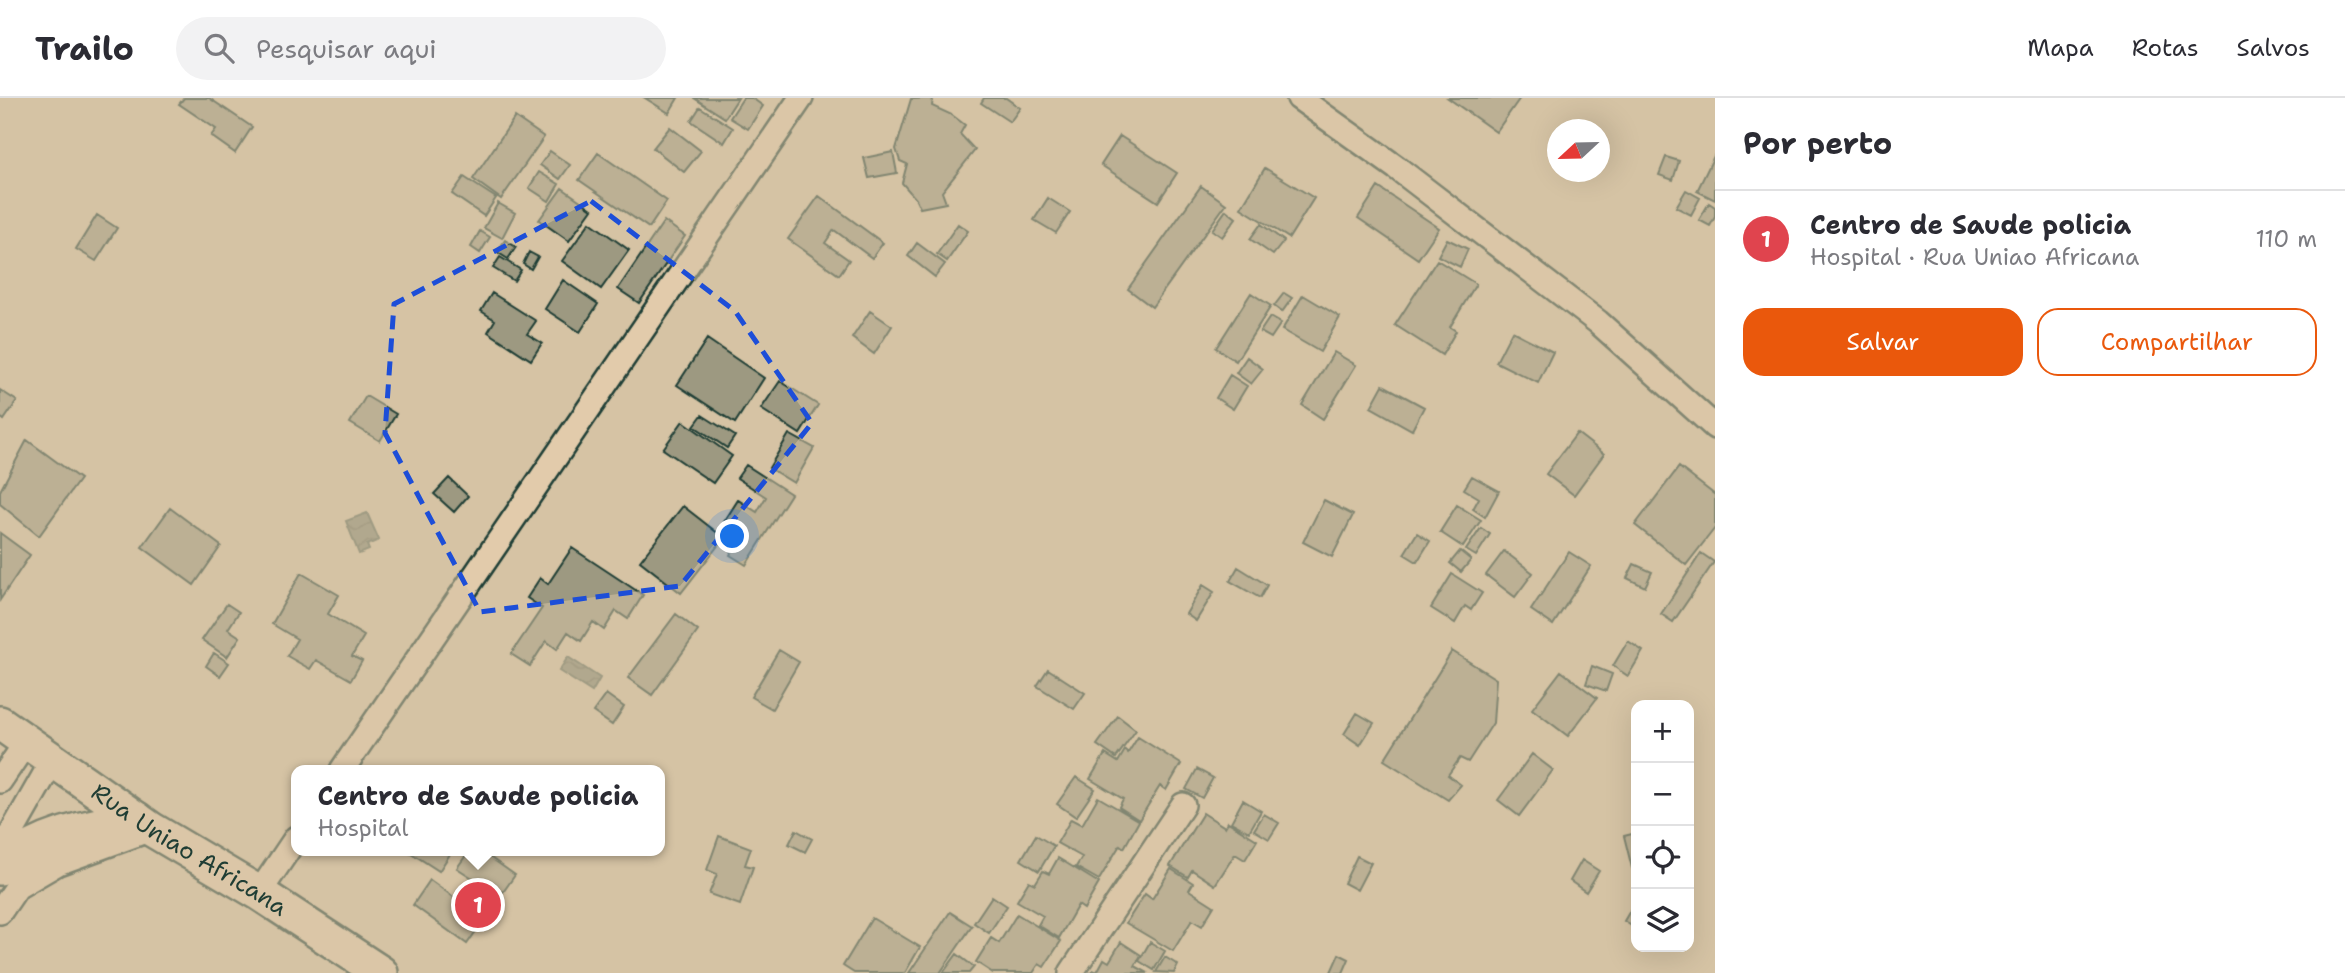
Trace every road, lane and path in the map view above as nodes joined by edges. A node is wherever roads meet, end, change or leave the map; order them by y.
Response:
1 (802, 98) edge
2 (1299, 98) edge
3 (1715, 427) edge
4 (13, 732) edge
5 (53, 760) junction
6 (345, 765) edge
7 (0, 781) edge
8 (1182, 805) dead end
9 (144, 824) junction
10 (291, 845) edge
11 (0, 853) edge
12 (0, 868) edge
13 (259, 893) junction
14 (0, 912) edge
15 (382, 973) edge
16 (1071, 973) edge

1 - 6 street
2 - 3 street
4 - 5 main road, Rua Uniao Africana
4 - 7 street
5 - 9 main road, Rua Uniao Africana
5 - 11 street
8 - 16 street
9 - 12 main road
9 - 13 main road, Rua Uniao Africana
9 - 14 street
10 - 13 street
13 - 15 main road, Rua Uniao Africana

